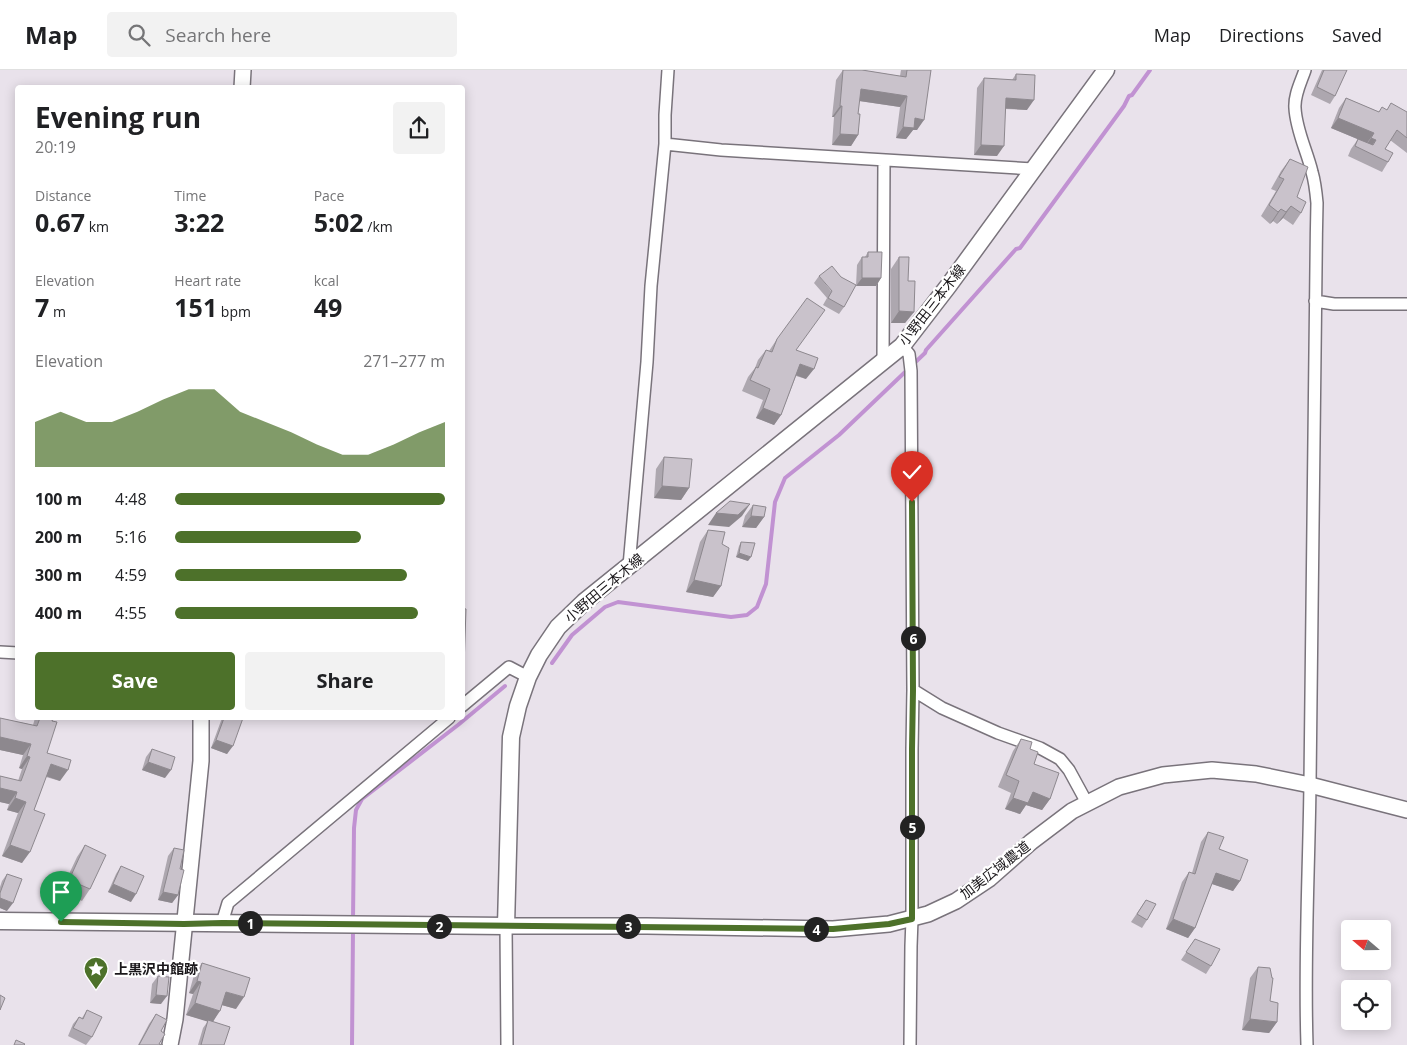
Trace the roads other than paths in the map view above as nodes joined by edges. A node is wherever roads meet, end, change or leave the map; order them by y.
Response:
1 (244, 70) edge
2 (668, 70) edge
3 (1106, 70) edge
4 (1305, 70) edge
5 (242, 85) edge
6 (664, 144) junction
7 (884, 160) junction
8 (1033, 169) junction
9 (1315, 301) junction
10 (1407, 304) edge
11 (902, 346) junction
12 (883, 362) junction
13 (629, 566) junction
14 (0, 652) edge
15 (15, 654) edge
16 (528, 677) junction
17 (913, 690) junction
18 (465, 704) edge
19 (201, 720) edge
20 (447, 720) edge
21 (1310, 785) junction
22 (1087, 803) junction
23 (1407, 810) edge
24 (912, 919) junction
25 (0, 921) edge
26 (222, 923) junction
27 (184, 924) junction
28 (506, 926) junction
29 (170, 1045) edge
30 (507, 1045) edge
31 (910, 1045) edge
32 (1307, 1045) edge

1 - 5 street
2 - 6 street
3 - 8 main road, 小野田三本木線
4 - 9 street
6 - 7 street
6 - 13 street
7 - 8 street
7 - 12 street
8 - 11 main road, 小野田三本木線
9 - 10 street
9 - 21 street
11 - 12 main road, 小野田三本木線
11 - 17 street
12 - 13 main road, 小野田三本木線
13 - 16 main road, 小野田三本木線
14 - 15 street
16 - 18 street
16 - 28 main road, 小野田三本木線
17 - 22 street
17 - 24 street
19 - 27 street
20 - 26 street
21 - 22 street, 加美広域農道
21 - 23 street, 加美広域農道
21 - 32 street
22 - 24 street, 加美広域農道
24 - 28 street, 加美広域農道
24 - 31 street
25 - 27 main road
26 - 27 main road
26 - 28 main road
27 - 29 street
28 - 30 street

